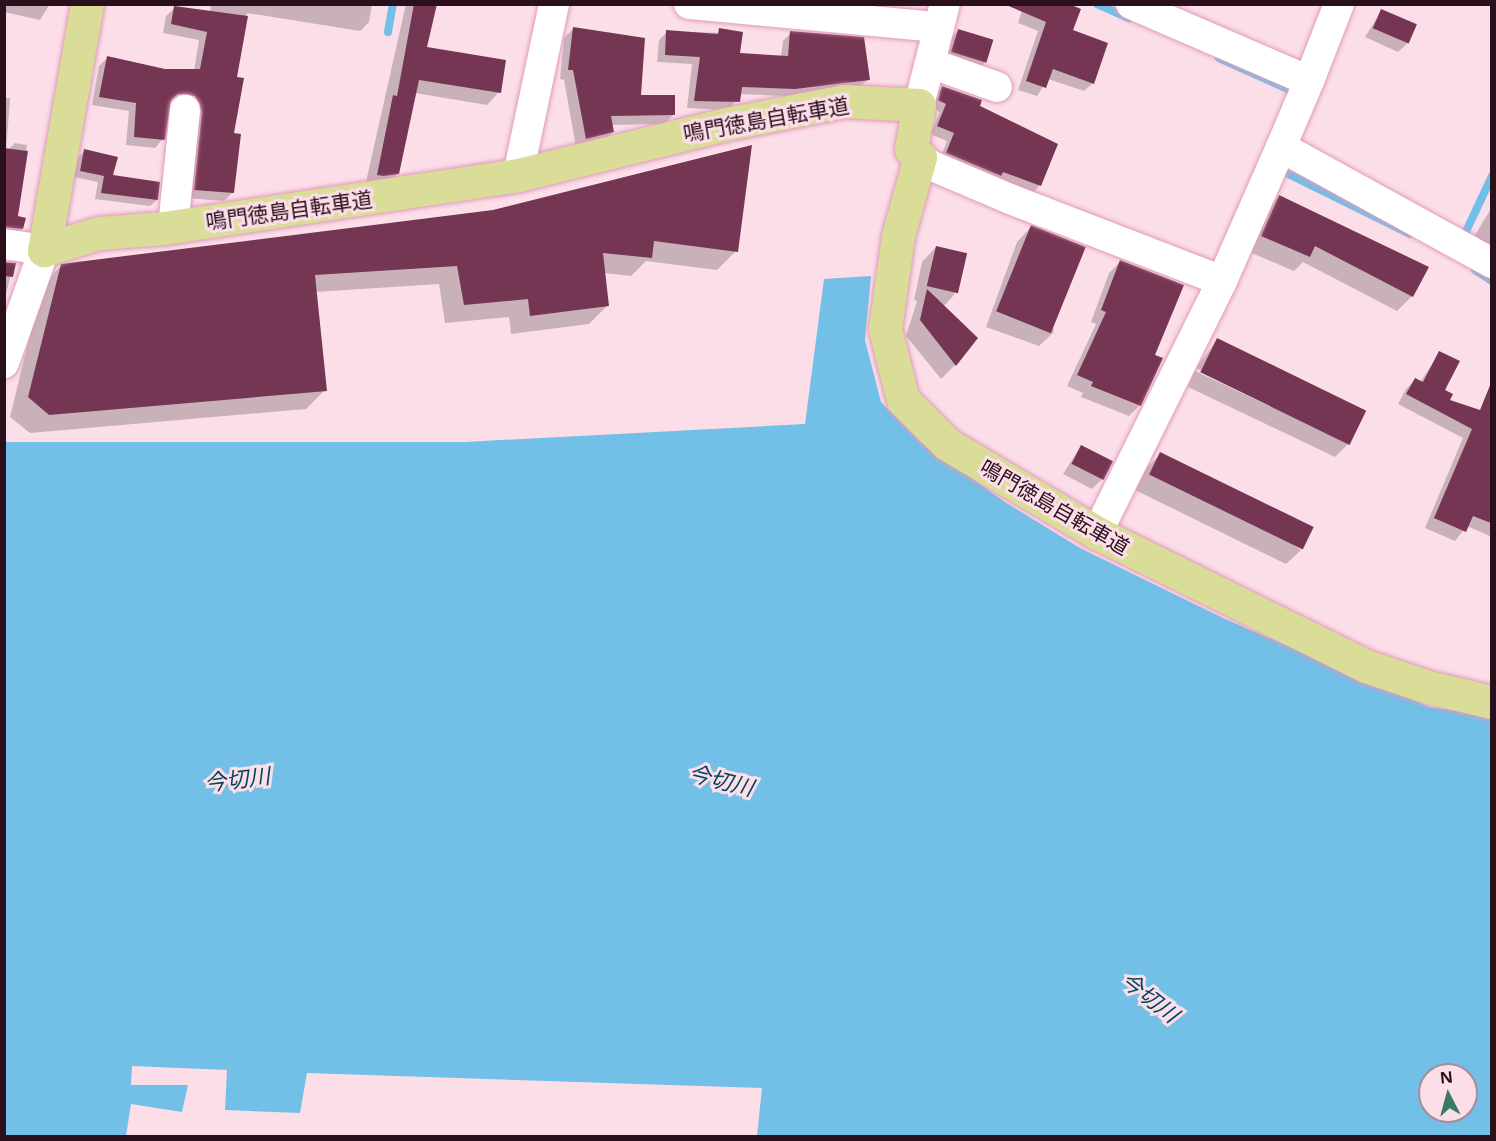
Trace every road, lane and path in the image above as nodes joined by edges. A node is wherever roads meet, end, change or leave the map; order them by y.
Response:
1 (87, 4) edge
2 (554, 4) edge
3 (689, 4) edge
4 (1131, 4) edge
5 (1339, 4) edge
6 (942, 16) edge
7 (930, 63) junction
8 (1309, 81) junction
9 (997, 87) dead end
10 (919, 105) junction
11 (188, 110) dead end
12 (1281, 147) junction
13 (920, 157) junction
14 (519, 175) junction
15 (173, 227) junction
16 (4, 244) edge
17 (44, 250) junction
18 (1472, 259) edge
19 (1222, 281) junction
20 (4, 363) edge
21 (1097, 533) junction
22 (1491, 702) edge

1 - 17 main road
2 - 14 street
3 - 6 street
4 - 8 street
5 - 8 street
6 - 7 street
7 - 9 street
7 - 10 street
8 - 12 street
10 - 13 main road, 鳴門徳島自転車道
10 - 14 main road, 鳴門徳島自転車道
11 - 15 street
12 - 18 street
12 - 19 street
13 - 19 street
13 - 21 main road, 鳴門徳島自転車道
14 - 15 main road, 鳴門徳島自転車道
15 - 17 main road, 鳴門徳島自転車道
16 - 17 street
17 - 20 street
19 - 21 street
21 - 22 main road, 鳴門徳島自転車道

